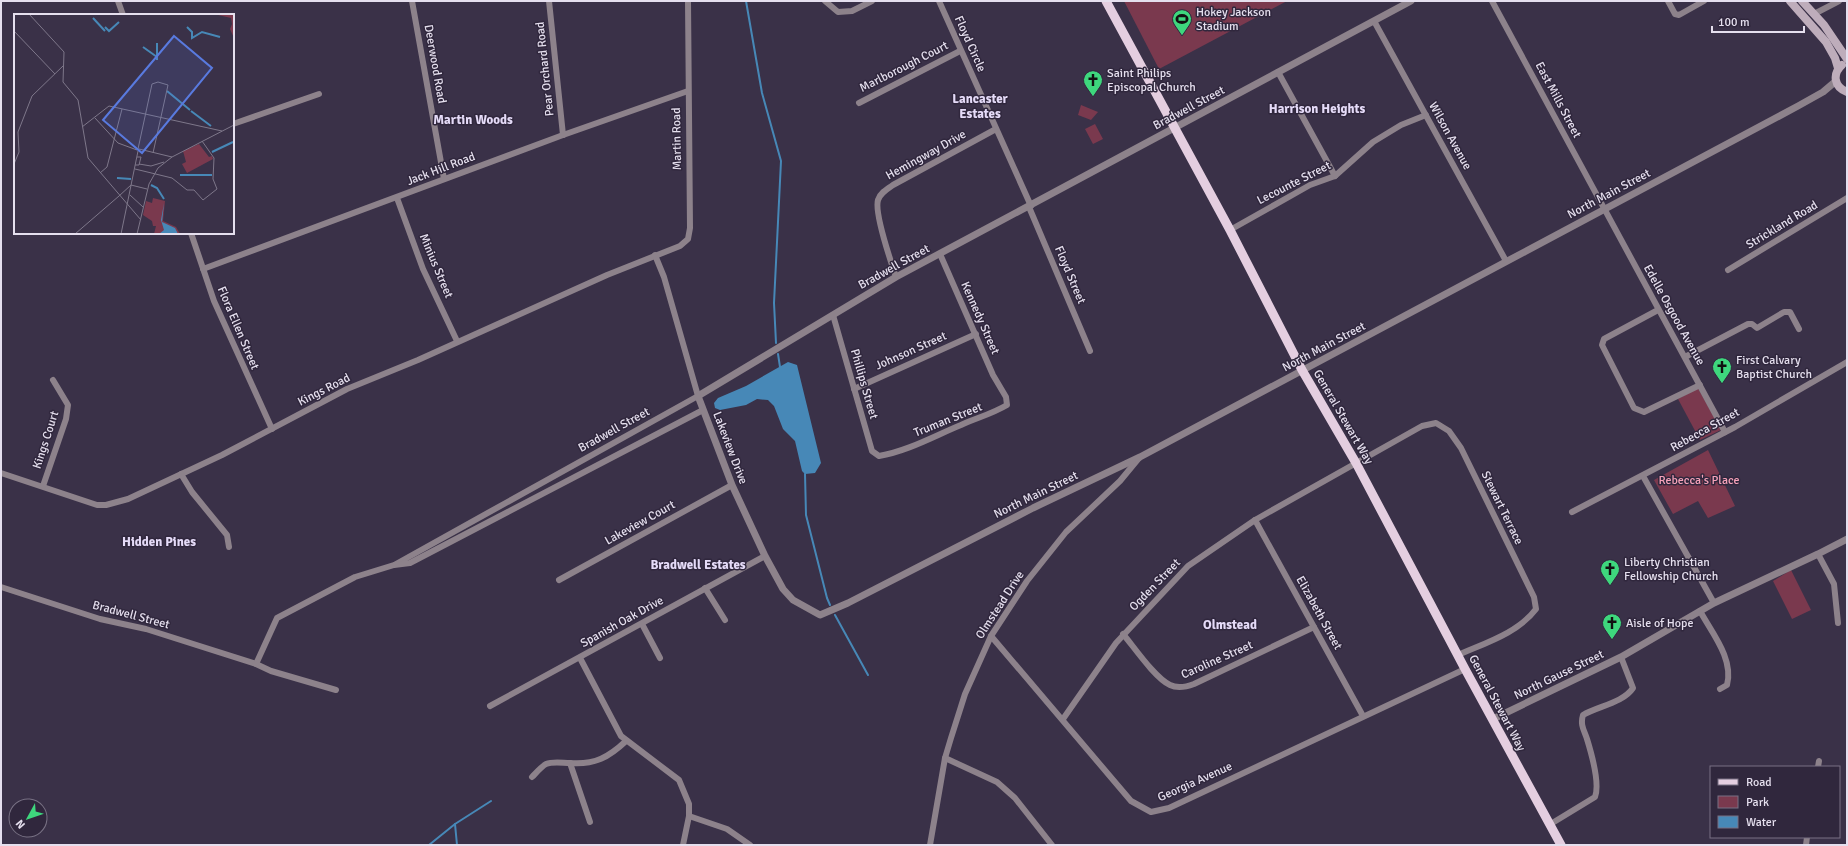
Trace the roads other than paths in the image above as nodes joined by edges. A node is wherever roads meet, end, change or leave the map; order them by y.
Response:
1 (118, 1) edge
2 (412, 1) edge
3 (549, 1) edge
4 (688, 1) edge
5 (825, 1) edge
6 (872, 1) edge
7 (939, 1) edge
8 (1106, 1) edge
9 (1411, 1) edge
10 (1492, 1) edge
11 (1668, 1) edge
12 (1704, 1) edge
13 (1790, 1) edge
14 (1802, 1) edge
15 (1839, 1) edge
16 (123, 14) edge
17 (1814, 14) junction
18 (1374, 21) junction
19 (960, 51) junction
20 (1847, 59) edge
21 (1847, 63) edge
22 (1838, 68) junction
23 (1278, 72) junction
24 (1841, 87) edge
25 (688, 91) junction
26 (319, 94) dead end
27 (859, 103) dead end
28 (1426, 115) junction
29 (234, 124) edge
30 (1175, 128) junction
31 (996, 129) junction
32 (563, 135) junction
33 (1335, 176) junction
34 (444, 179) junction
35 (397, 198) junction
36 (1847, 198) edge
37 (1030, 206) junction
38 (1604, 209) junction
39 (1230, 230) junction
40 (191, 234) edge
41 (940, 254) junction
42 (655, 255) junction
43 (1506, 261) junction
44 (203, 269) junction
45 (1728, 270) dead end
46 (896, 277) junction
47 (1658, 310) junction
48 (834, 315) junction
49 (1798, 329) dead end
50 (976, 334) junction
51 (457, 342) junction
52 (1090, 352) dead end
53 (1685, 357) junction
54 (1847, 362) edge
55 (1302, 370) junction
56 (53, 380) dead end
57 (1700, 385) junction
58 (854, 389) junction
59 (1002, 389) joint
60 (698, 396) junction
61 (703, 410) junction
62 (272, 429) junction
63 (1725, 432) junction
64 (879, 456) joint
65 (1140, 457) junction
66 (1356, 462) junction
67 (1, 473) edge
68 (181, 474) junction
69 (1643, 476) junction
70 (732, 485) junction
71 (42, 486) junction
72 (1572, 512) dead end
73 (1255, 520) junction
74 (1847, 539) edge
75 (229, 546) dead end
76 (1818, 554) junction
77 (765, 556) junction
78 (394, 565) junction
79 (559, 580) dead end
80 (1, 587) edge
81 (705, 588) junction
82 (1714, 603) junction
83 (830, 611) joint
84 (1700, 611) junction
85 (725, 620) dead end
86 (1838, 623) dead end
87 (642, 624) junction
88 (1314, 627) junction
89 (1123, 634) junction
90 (990, 636) junction
91 (1458, 655) junction
92 (1620, 657) junction
93 (580, 658) junction
94 (660, 658) dead end
95 (256, 664) junction
96 (1465, 669) junction
97 (1720, 689) dead end
98 (336, 690) dead end
99 (490, 706) dead end
100 (1363, 716) junction
101 (1063, 719) junction
102 (1493, 720) junction
103 (626, 741) junction
104 (945, 758) junction
105 (570, 763) junction
106 (532, 777) dead end
107 (689, 816) junction
108 (590, 822) dead end
109 (1549, 826) junction
110 (683, 845) edge
111 (750, 845) edge
112 (930, 845) edge
113 (1052, 845) edge
114 (1561, 845) edge

1 - 16 street
2 - 34 street, Deerwood Road
3 - 32 street, Pear Orchard Road
4 - 25 street, Martin Road
5 - 6 street
7 - 19 street, Floyd Circle
8 - 30 main road, General Stewart Way
9 - 18 street, Bradwell Street
10 - 38 street, East Mills Street
11 - 12 street
13 - 22 main road
14 - 17 main road
15 - 17 street
17 - 20 main road
18 - 23 street, Bradwell Street
18 - 28 street, Wilson Avenue
19 - 27 street, Marlborough Court
19 - 31 street, Floyd Circle
21 - 22 main road
22 - 24 main road
23 - 30 street, Bradwell Street
23 - 33 street
24 - 38 street, North Main Street
25 - 32 street, Jack Hill Road
25 - 42 street, Martin Road
26 - 29 street
28 - 33 street, Lecounte Street
28 - 43 street, Wilson Avenue
30 - 37 street, Bradwell Street
30 - 39 main road, General Stewart Way
31 - 37 street, Floyd Circle
31 - 46 street, Hemingway Drive
32 - 34 street, Jack Hill Road
33 - 39 street, Lecounte Street
34 - 35 street, Jack Hill Road
35 - 44 street, Jack Hill Road
35 - 51 street, Minius Street
36 - 45 street, Strickland Road
37 - 41 street, Bradwell Street
37 - 52 street, Floyd Street
38 - 43 street, North Main Street
38 - 47 street, Edelle Osgood Avenue
39 - 55 main road, General Stewart Way
40 - 44 street, Flora Ellen Street
41 - 46 street, Bradwell Street
41 - 50 street, Kennedy Street
42 - 51 street, Kings Road
42 - 60 street, Lakeview Drive
43 - 55 street, North Main Street
44 - 62 street, Flora Ellen Street
46 - 48 street, Bradwell Street
47 - 53 street, Edelle Osgood Avenue
47 - 57 street
48 - 58 street, Phillips Street
48 - 60 street, Bradwell Street
49 - 53 street
50 - 58 street, Johnson Street
50 - 59 street, Kennedy Street
51 - 62 street, Kings Road
53 - 57 street, Edelle Osgood Avenue
54 - 63 street, Rebecca Street
55 - 65 street, North Main Street
55 - 66 main road, General Stewart Way
56 - 71 street, Kings Court
57 - 63 street, Edelle Osgood Avenue
58 - 64 street, Phillips Street
59 - 64 street, Truman Street
60 - 61 street, Lakeview Drive
60 - 78 street, Bradwell Street
61 - 70 street, Lakeview Drive
61 - 78 street, Bradwell Street
62 - 68 street, Kings Road
63 - 69 street, Rebecca Street
65 - 83 street, North Main Street
65 - 90 street, Olmstead Drive
66 - 73 street, Ogden Street
66 - 91 main road, General Stewart Way
66 - 91 street, Stewart Terrace
67 - 71 street, Kings Road
68 - 71 street, Kings Road
68 - 75 street
69 - 72 street, Rebecca Street
69 - 82 street
70 - 77 street, Lakeview Drive
70 - 79 street, Lakeview Court
73 - 88 street, Elizabeth Street
73 - 89 street, Ogden Street
74 - 76 street, North Gause Street
76 - 82 street, North Gause Street
76 - 86 street
77 - 81 street, Spanish Oak Drive
77 - 83 street, Lakeview Drive
78 - 95 street, Bradwell Street
80 - 95 street, Bradwell Street
81 - 85 street
81 - 87 street, Spanish Oak Drive
82 - 84 street, North Gause Street
84 - 92 street, North Gause Street
84 - 97 street
87 - 93 street, Spanish Oak Drive
87 - 94 street
88 - 89 street, Caroline Street
88 - 100 street, Elizabeth Street
89 - 101 street, Ogden Street
90 - 101 street, Georgia Avenue
90 - 104 street, Olmstead Drive
91 - 96 main road, General Stewart Way
92 - 102 street, North Gause Street
92 - 109 street
93 - 99 street, Spanish Oak Drive
93 - 103 street
95 - 98 street, Bradwell Street
96 - 100 street, Georgia Avenue
96 - 102 main road, General Stewart Way
100 - 101 street, Georgia Avenue
102 - 109 main road, General Stewart Way
103 - 105 street
103 - 107 street
104 - 112 street, Olmstead Drive
104 - 113 street
105 - 106 street
105 - 108 street
107 - 110 street
107 - 111 street
109 - 114 main road, General Stewart Way

